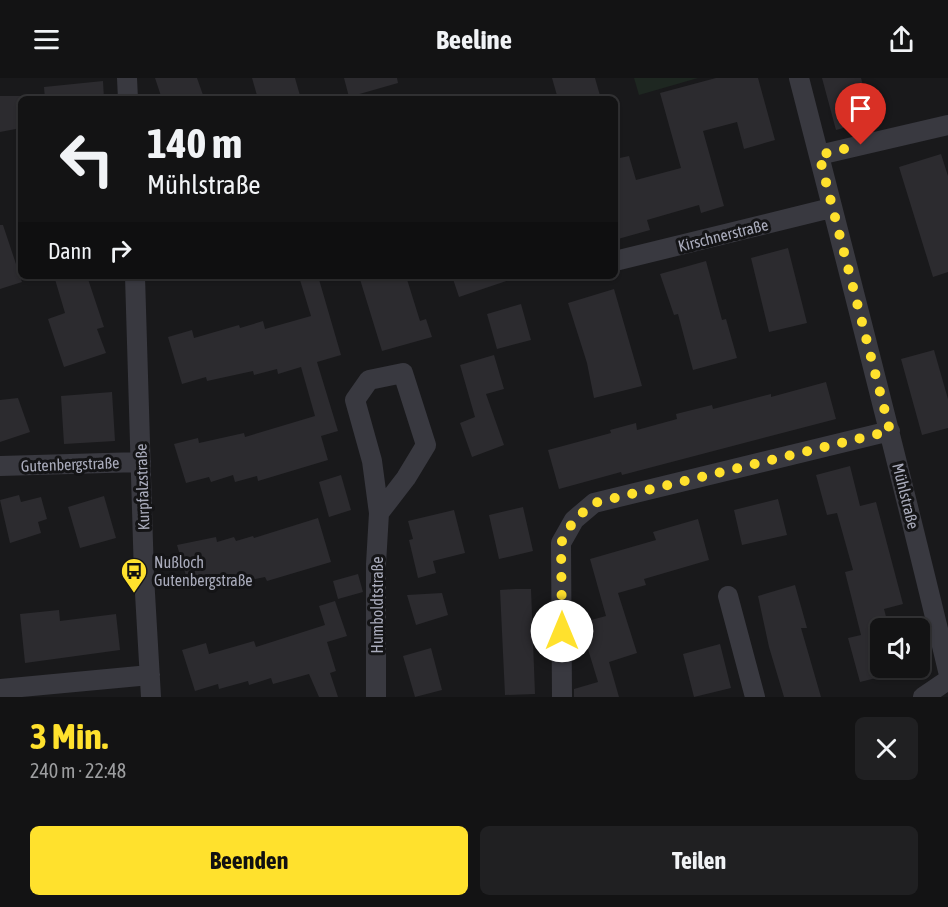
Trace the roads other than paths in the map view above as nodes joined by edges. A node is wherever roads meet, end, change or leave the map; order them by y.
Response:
1 (127, 78) edge
2 (800, 78) edge
3 (128, 96) edge
4 (948, 125) edge
5 (819, 155) junction
6 (831, 208) junction
7 (618, 260) edge
8 (135, 279) edge
9 (890, 431) junction
10 (141, 462) junction
11 (0, 466) edge
12 (379, 513) junction
13 (728, 596) dead end
14 (948, 671) edge
15 (150, 675) junction
16 (948, 680) edge
17 (0, 689) edge
18 (152, 697) edge
19 (376, 697) edge
20 (562, 697) edge
21 (755, 697) edge
22 (923, 697) edge

1 - 3 street
2 - 5 street, Mühlstraße
4 - 5 street
5 - 6 street, Mühlstraße
6 - 7 street, Kirschnerstraße
6 - 9 street, Mühlstraße
8 - 10 street, Kurpfalzstraße
9 - 14 street, Mühlstraße
9 - 20 street
10 - 11 street, Gutenbergstraße
10 - 15 street, Kurpfalzstraße
12 - 12 street, Humboldtstraße
12 - 19 street, Humboldtstraße
13 - 21 street
15 - 17 street
15 - 18 street, Kurpfalzstraße
16 - 22 street

